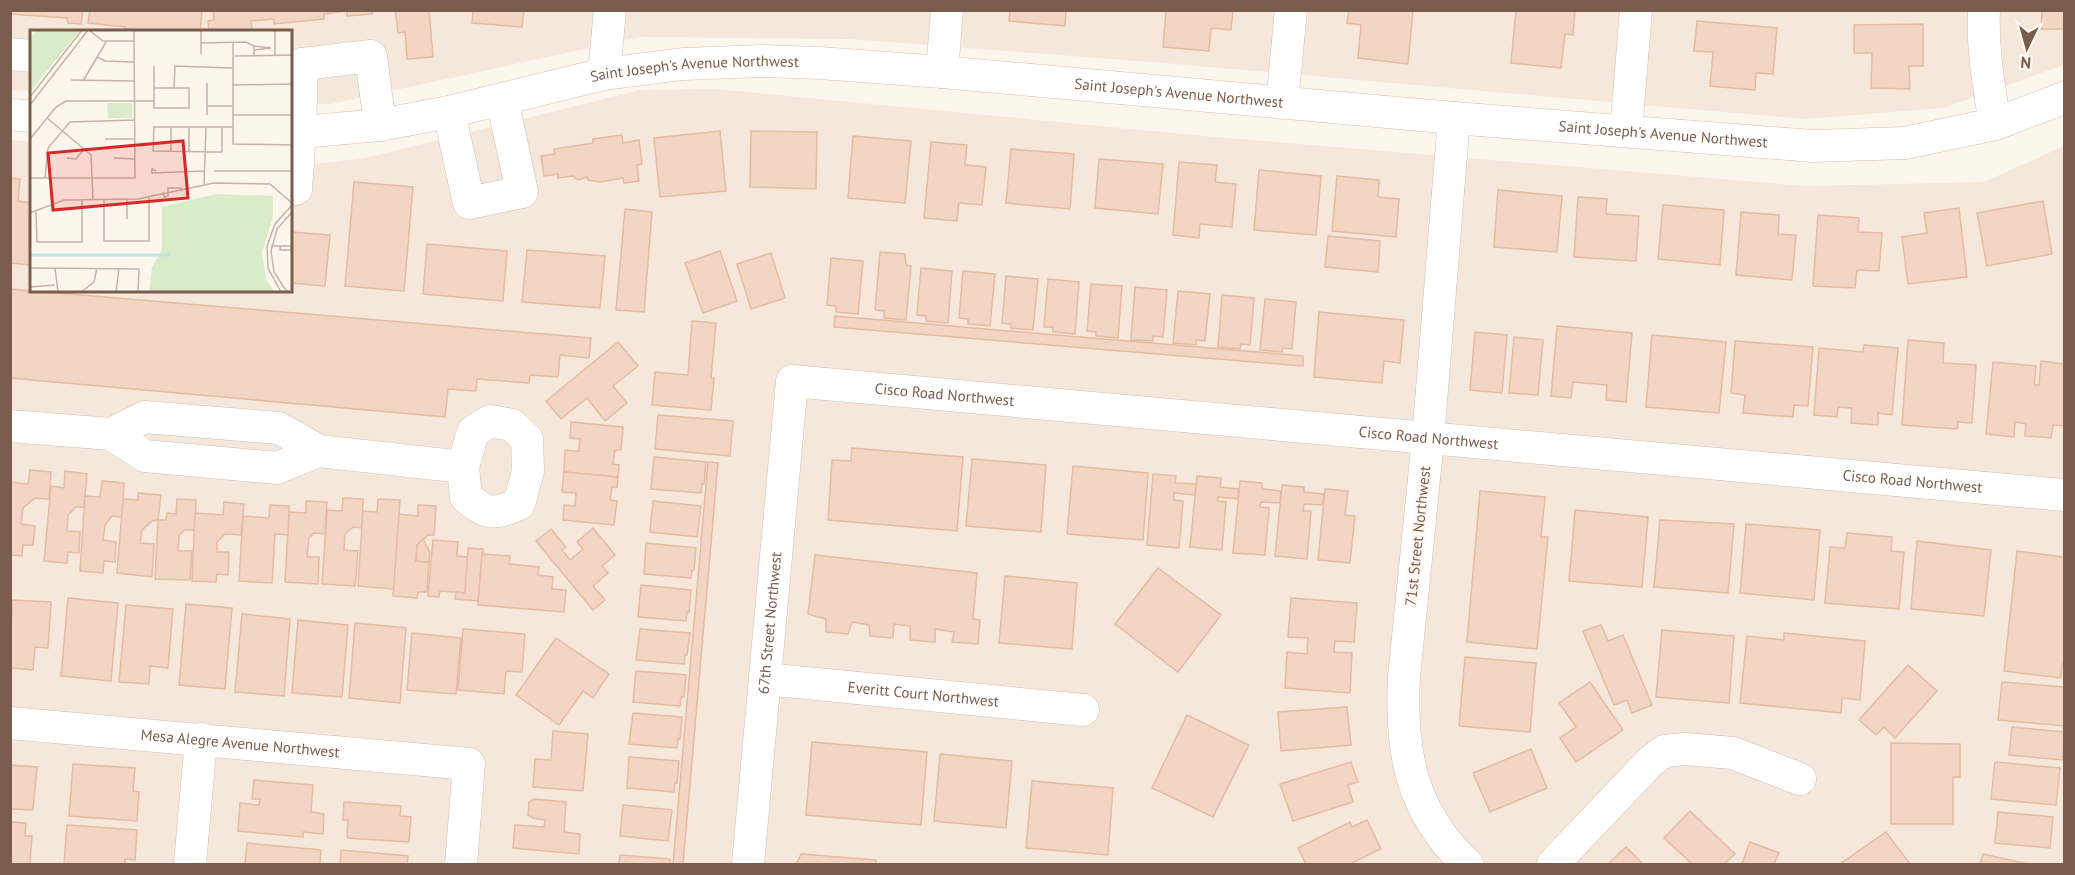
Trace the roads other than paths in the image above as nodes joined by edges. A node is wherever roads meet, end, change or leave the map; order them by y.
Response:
1 (610, 10) edge
2 (947, 10) edge
3 (1291, 10) edge
4 (1636, 10) edge
5 (1984, 10) edge
6 (10, 54) edge
7 (30, 56) edge
8 (942, 72) junction
9 (604, 74) junction
10 (2064, 98) edge
11 (502, 99) junction
12 (1282, 103) junction
13 (449, 112) junction
14 (10, 115) edge
15 (30, 116) edge
16 (1454, 118) junction
17 (1995, 124) junction
18 (380, 125) junction
19 (1626, 131) junction
20 (296, 133) edge
21 (292, 188) edge
22 (792, 381) joint
23 (10, 426) edge
24 (1428, 439) junction
25 (462, 467) dead end
26 (2064, 495) edge
27 (765, 679) junction
28 (1083, 710) dead end
29 (10, 723) edge
30 (201, 739) junction
31 (1800, 779) dead end
32 (189, 864) edge
33 (461, 864) edge
34 (748, 864) edge
35 (1467, 864) edge
36 (1553, 864) edge

1 - 9 street
2 - 8 street
3 - 12 street
4 - 19 street
5 - 17 street
6 - 7 street
8 - 9 street, Saint Joseph's Avenue Northwest
8 - 12 street, Saint Joseph's Avenue Northwest
9 - 11 street, Saint Joseph's Avenue Northwest
10 - 17 street, Saint Joseph's Avenue Northwest
11 - 13 street, Saint Joseph's Avenue Northwest
11 - 13 street
12 - 16 street, Saint Joseph's Avenue Northwest
13 - 18 street, Saint Joseph's Avenue Northwest
14 - 15 street
16 - 19 street, Saint Joseph's Avenue Northwest
16 - 24 street, 71st Street Northwest
17 - 19 street, Saint Joseph's Avenue Northwest
18 - 20 street, Saint Joseph's Avenue Northwest
18 - 20 street
20 - 21 street
22 - 24 street, Cisco Road Northwest
22 - 27 street, 67th Street Northwest
23 - 25 street
24 - 26 street, Cisco Road Northwest
24 - 35 street, 71st Street Northwest
27 - 28 street, Everitt Court Northwest
27 - 34 street, 67th Street Northwest
29 - 30 street, Mesa Alegre Avenue Northwest
30 - 32 street
30 - 33 street, Mesa Alegre Avenue Northwest
31 - 36 street

